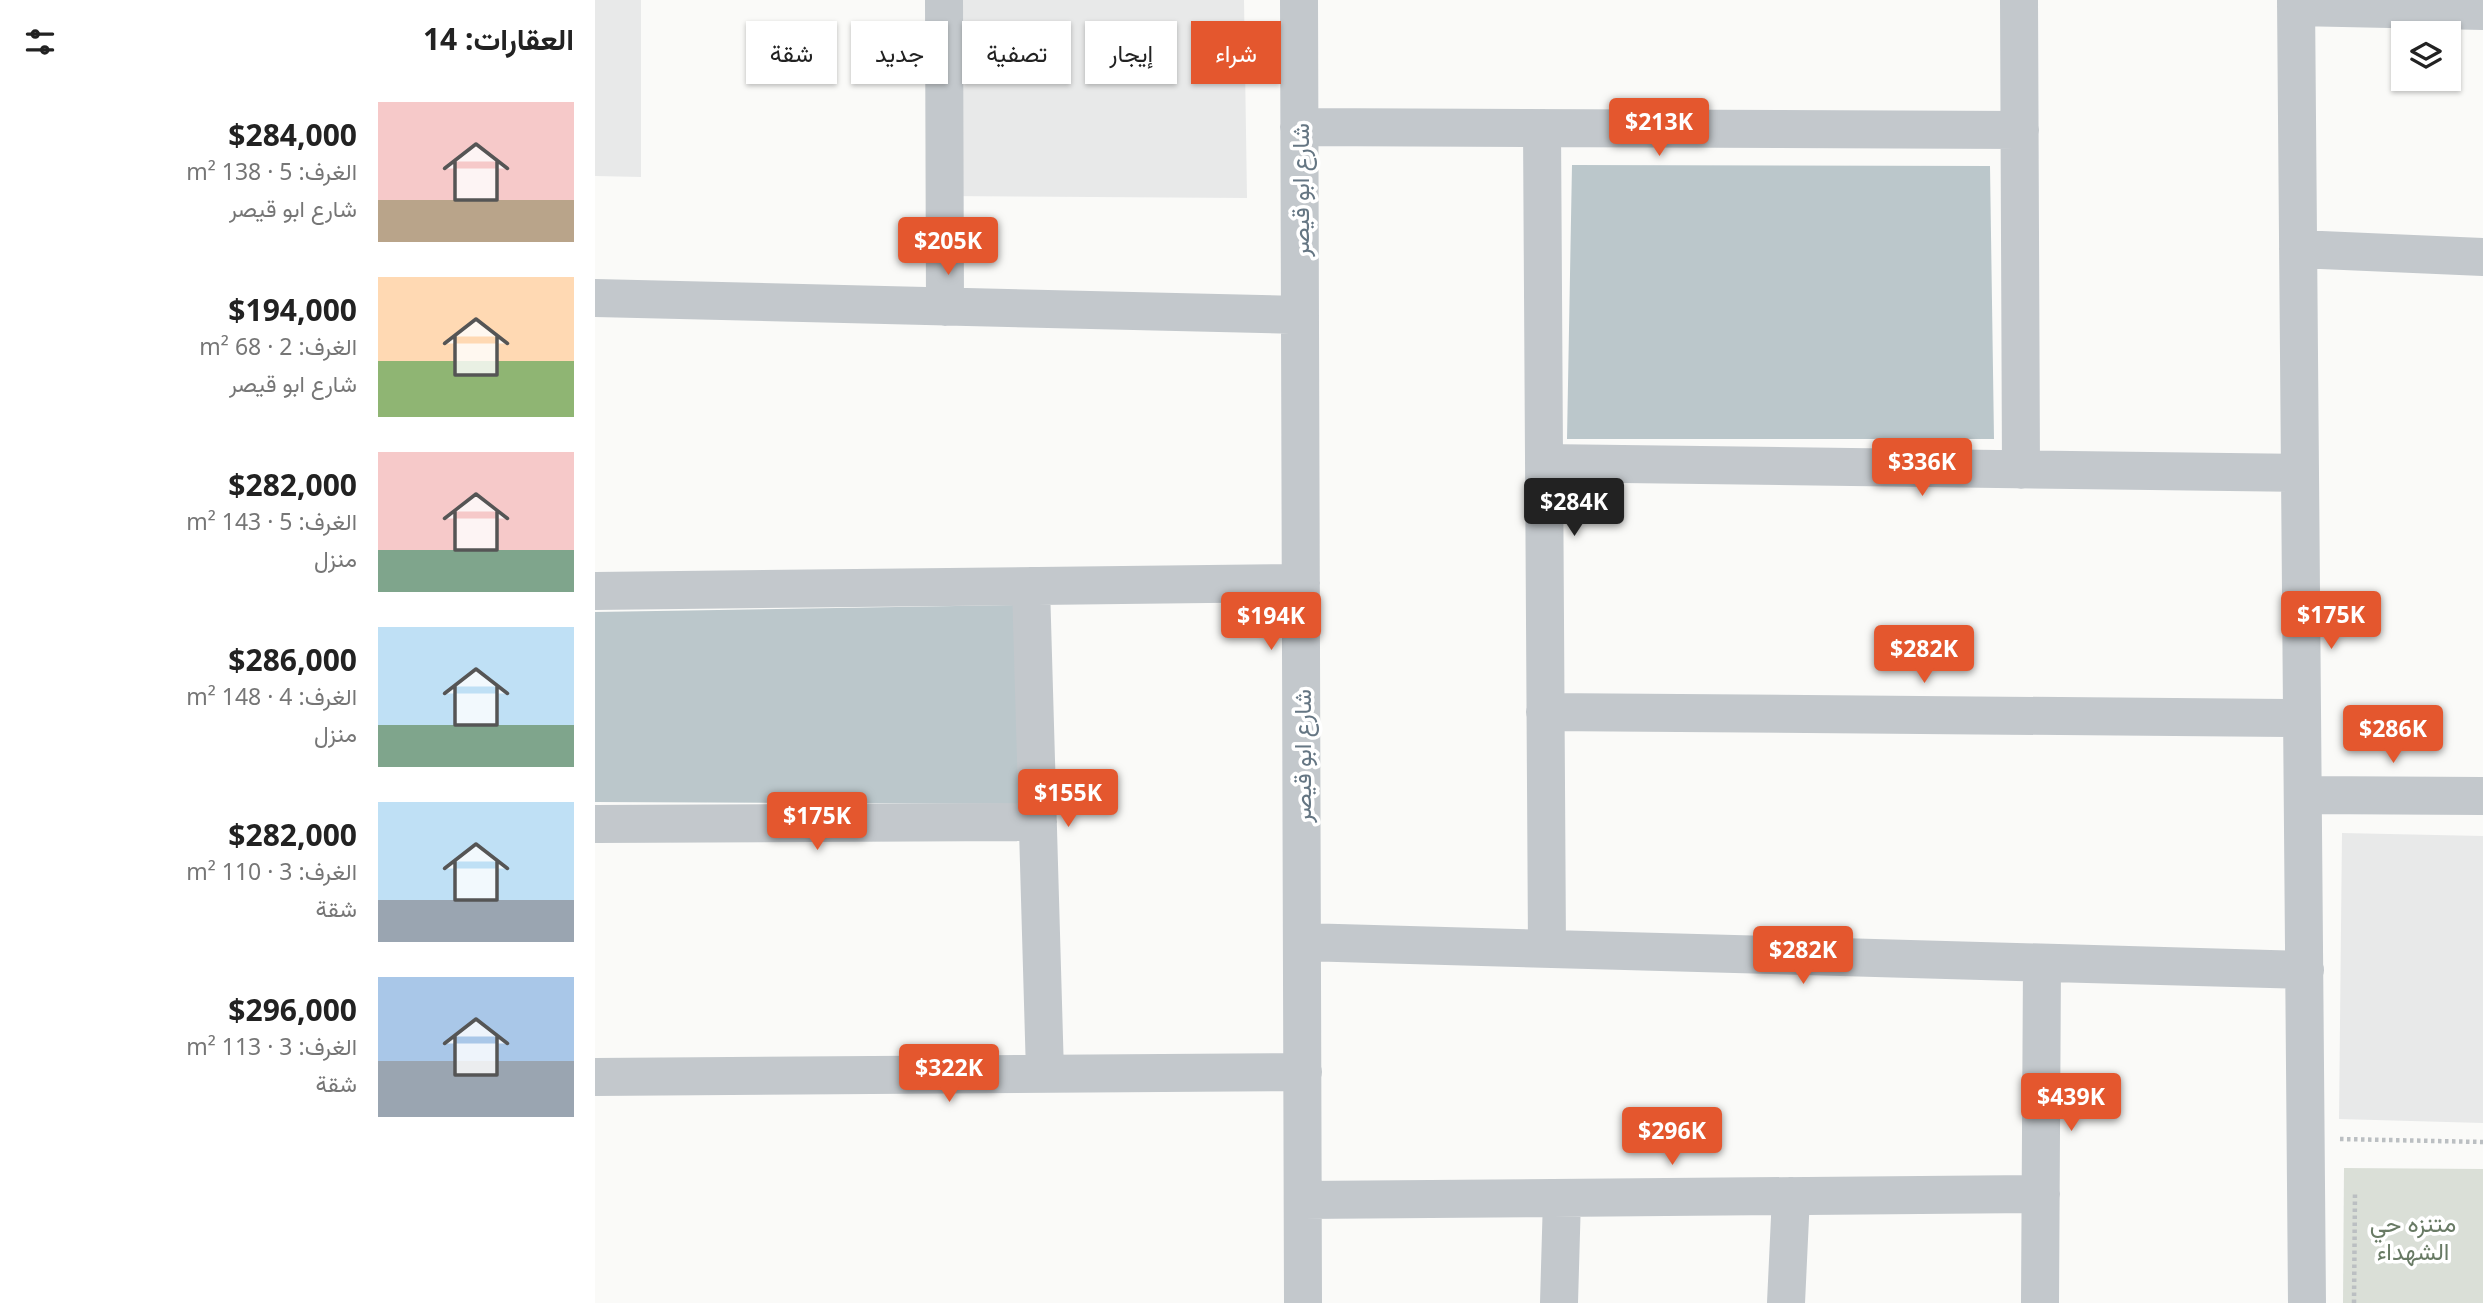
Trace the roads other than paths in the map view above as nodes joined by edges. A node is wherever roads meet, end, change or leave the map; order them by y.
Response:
1 (944, 0) edge
2 (1299, 0) edge
3 (2019, 0) edge
4 (2296, 3) edge
5 (2483, 11) edge
6 (1299, 127) junction
7 (1542, 128) junction
8 (2020, 130) junction
9 (2298, 249) junction
10 (2483, 257) edge
11 (595, 298) edge
12 (945, 307) junction
13 (1300, 315) junction
14 (1544, 463) junction
15 (2021, 470) junction
16 (2300, 473) junction
17 (1301, 583) junction
18 (1031, 586) junction
19 (595, 591) edge
20 (1545, 712) junction
21 (2302, 718) junction
22 (2304, 795) junction
23 (2483, 796) edge
24 (1038, 822) junction
25 (595, 824) edge
26 (1302, 942) junction
27 (1547, 949) junction
28 (2042, 963) junction
29 (2305, 970) junction
30 (1303, 1072) junction
31 (1045, 1073) junction
32 (595, 1077) edge
33 (2041, 1194) junction
34 (1791, 1196) junction
35 (1562, 1198) junction
36 (1303, 1200) junction
37 (1303, 1303) edge
38 (1559, 1303) edge
39 (1786, 1303) edge
40 (2041, 1303) edge
41 (2307, 1303) edge

1 - 12 street
2 - 6 street, شارع ابو قيصر
3 - 8 street
4 - 5 street
4 - 9 street
6 - 7 street
6 - 13 street, شارع ابو قيصر
7 - 8 street
7 - 14 street
8 - 15 street
9 - 10 street
9 - 16 street
11 - 12 street
12 - 13 street
13 - 17 street, شارع ابو قيصر
14 - 15 street
14 - 20 street
15 - 16 street
16 - 21 street
17 - 18 street
17 - 26 street, شارع ابو قيصر
18 - 19 street
18 - 24 street
20 - 21 street
20 - 27 street
21 - 22 street
22 - 23 street
22 - 29 street
24 - 25 street
24 - 31 street
26 - 27 street
26 - 30 street, شارع ابو قيصر
27 - 28 street
28 - 29 street
28 - 33 street
29 - 41 street
30 - 31 street
30 - 36 street, شارع ابو قيصر
31 - 32 street
33 - 34 street
33 - 40 street
34 - 35 street
34 - 39 street
35 - 36 street
35 - 38 street
36 - 37 street, شارع ابو قيصر

